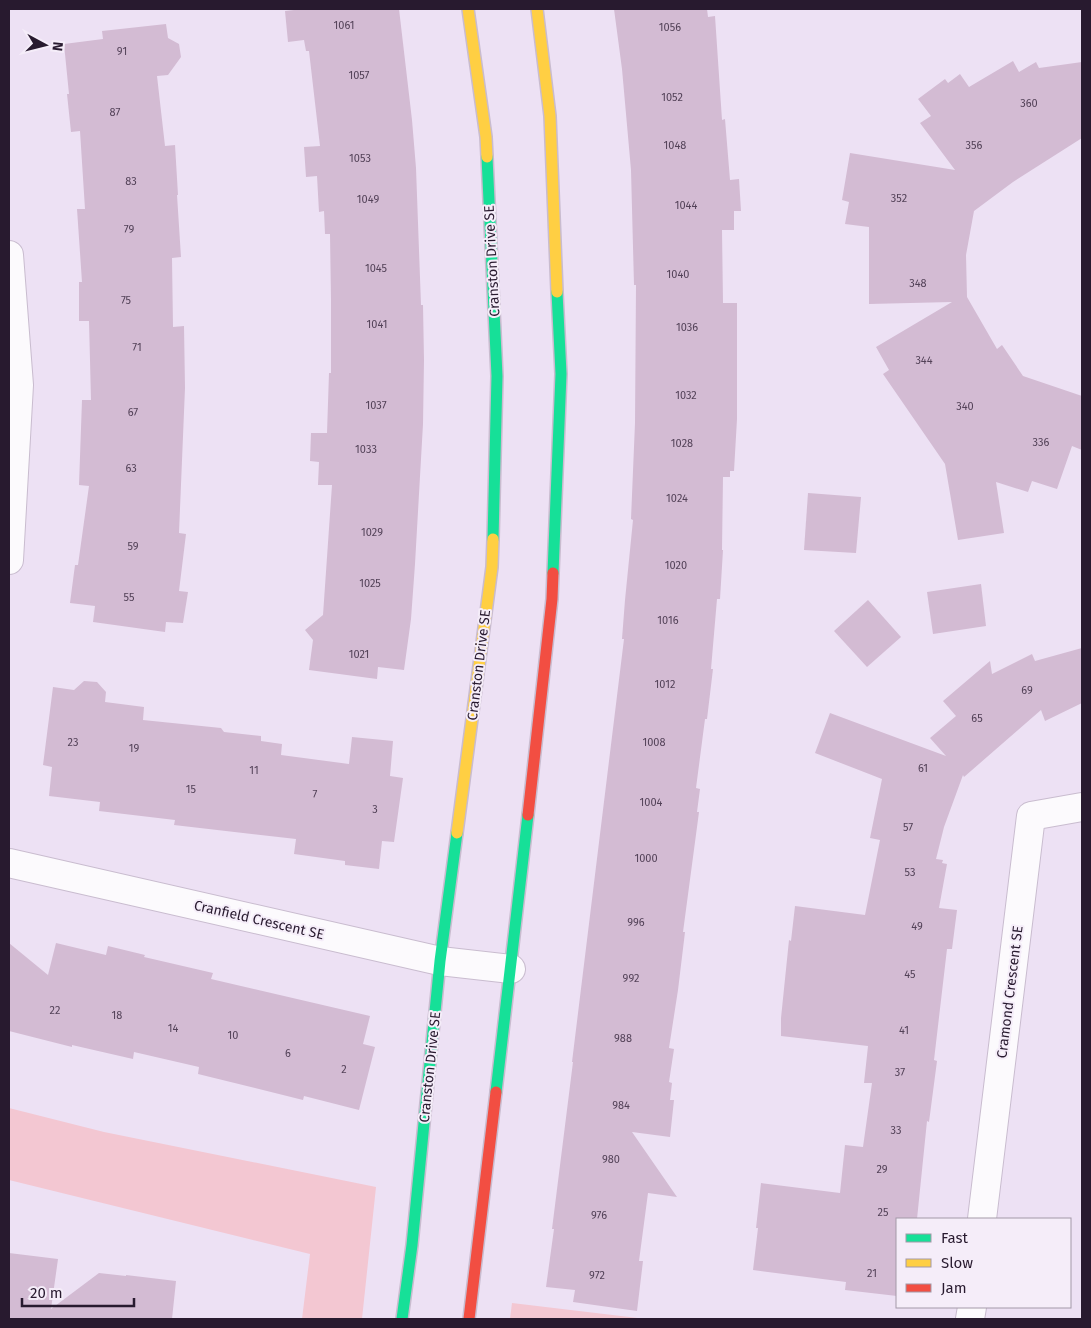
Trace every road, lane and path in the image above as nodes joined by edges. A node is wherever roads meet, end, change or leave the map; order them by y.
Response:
1 (468, 9) edge
2 (537, 9) edge
3 (9, 255) edge
4 (9, 560) edge
5 (1082, 807) edge
6 (9, 863) edge
7 (440, 961) junction
8 (511, 969) junction
9 (982, 1218) edge
10 (402, 1319) edge
11 (469, 1319) edge

1 - 7 street, Cranston Drive SE
2 - 8 street
3 - 4 street
5 - 9 street, Cramond Crescent SE
6 - 7 street, Cranfield Crescent SE
7 - 8 street, Cranfield Crescent SE
7 - 10 street, Cranston Drive SE
8 - 11 street

